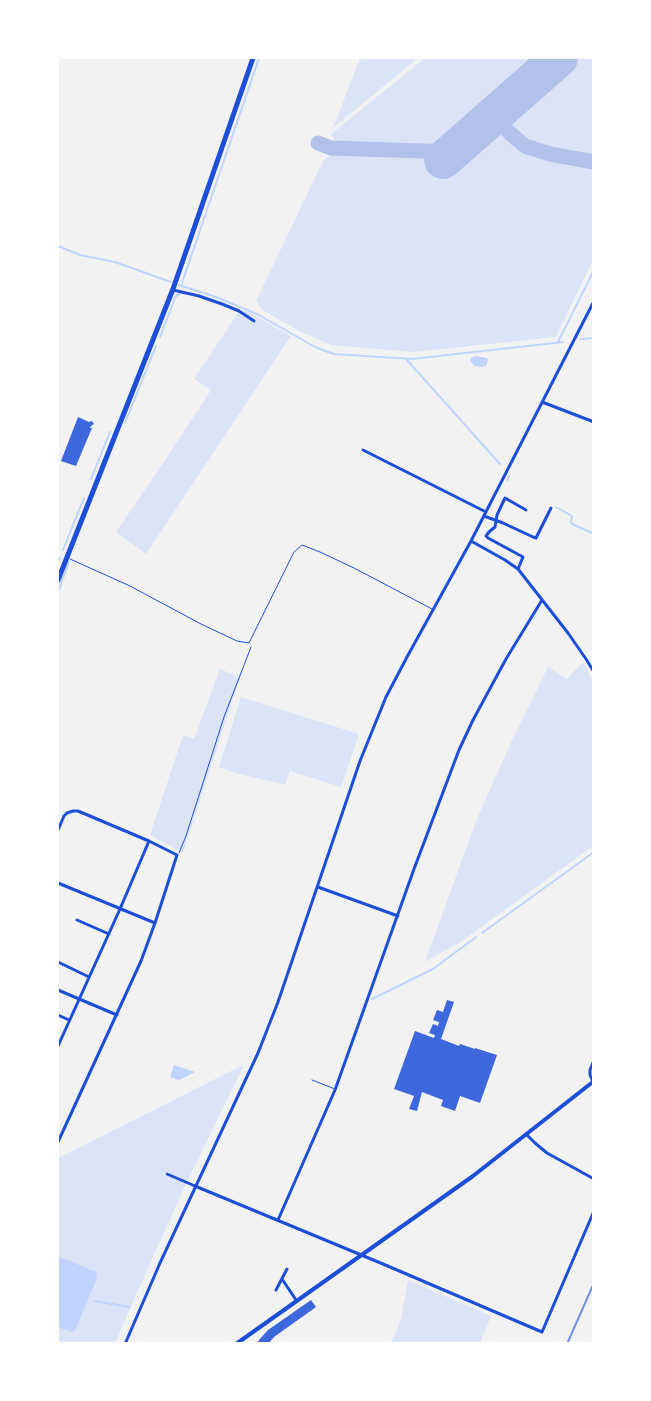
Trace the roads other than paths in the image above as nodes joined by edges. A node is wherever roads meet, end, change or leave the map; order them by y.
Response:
1 (253, 58) edge
2 (173, 289) junction
3 (594, 301) edge
4 (254, 321) dead end
5 (542, 402) junction
6 (594, 422) edge
7 (363, 450) dead end
8 (551, 508) dead end
9 (526, 510) dead end
10 (485, 514) junction
11 (496, 521) junction
12 (471, 541) junction
13 (67, 557) junction
14 (518, 569) junction
15 (58, 580) edge
16 (542, 600) junction
17 (433, 610) junction
18 (594, 672) edge
19 (58, 830) edge
20 (149, 841) junction
21 (58, 883) edge
22 (318, 887) junction
23 (120, 908) junction
24 (398, 916) junction
25 (77, 920) dead end
26 (155, 923) junction
27 (109, 934) junction
28 (58, 962) edge
29 (90, 977) junction
30 (58, 990) edge
31 (79, 999) junction
32 (58, 1015) edge
33 (116, 1015) junction
34 (69, 1020) junction
35 (58, 1046) edge
36 (594, 1060) edge
37 (312, 1080) dead end
38 (593, 1082) edge
39 (335, 1090) junction
40 (526, 1134) junction
41 (58, 1142) edge
42 (167, 1174) dead end
43 (594, 1179) edge
44 (196, 1186) junction
45 (594, 1211) edge
46 (278, 1220) junction
47 (362, 1255) junction
48 (287, 1268) dead end
49 (282, 1279) junction
50 (276, 1290) dead end
51 (296, 1300) junction
52 (126, 1344) edge
53 (236, 1344) edge

1 - 2 main road
2 - 4 street
2 - 13 main road
3 - 5 street
5 - 6 street
5 - 10 street
7 - 10 street
8 - 11 street
9 - 11 street
10 - 11 street
10 - 12 street
11 - 14 street
12 - 14 street
12 - 17 street
13 - 15 main road
13 - 17 lane
14 - 16 street
16 - 18 street
16 - 24 street
17 - 22 street
19 - 20 street
20 - 23 street
20 - 26 street
21 - 23 street
22 - 24 street
22 - 44 street
23 - 26 street
23 - 27 street
24 - 39 street
25 - 27 street
26 - 33 street
27 - 29 street
28 - 29 street
29 - 31 street
30 - 31 street
31 - 33 street
31 - 34 street
32 - 34 street
33 - 41 street
34 - 35 street
36 - 38 street
37 - 39 lane
38 - 40 street
39 - 46 street
40 - 43 street
40 - 47 street
42 - 44 street
44 - 46 street
44 - 52 street
45 - 47 street
46 - 47 street
47 - 51 street
48 - 49 street
49 - 50 street
49 - 51 street
51 - 53 street

